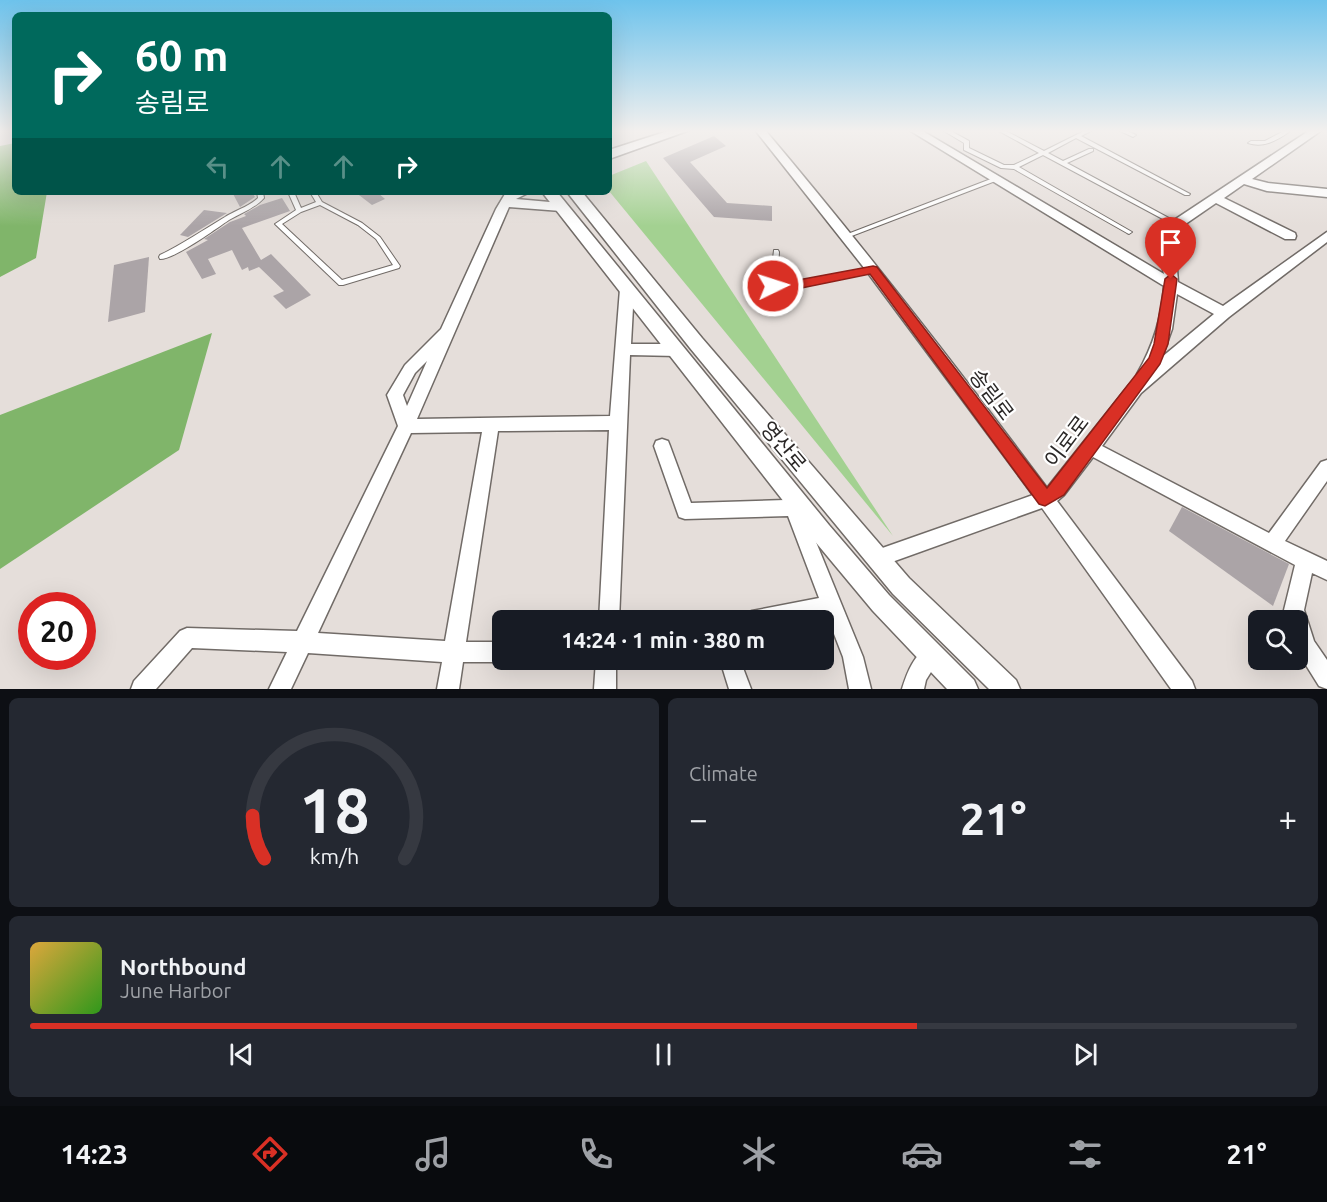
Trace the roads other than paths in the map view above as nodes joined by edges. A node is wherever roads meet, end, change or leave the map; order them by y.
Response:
1 (786, 162) edge
2 (968, 162) edge
3 (991, 162) edge
4 (1024, 162) edge
5 (1126, 162) edge
6 (1269, 162) edge
7 (1063, 163) edge
8 (1015, 167) junction
9 (996, 179) junction
10 (1242, 180) junction
11 (1187, 194) dead end
12 (1327, 194) edge
13 (260, 195) edge
14 (292, 195) edge
15 (315, 195) edge
16 (513, 195) edge
17 (562, 197) edge
18 (1215, 198) junction
19 (320, 203) junction
20 (504, 205) junction
21 (299, 211) junction
22 (1176, 224) junction
23 (1129, 232) dead end
24 (847, 236) junction
25 (1290, 236) dead end
26 (1327, 236) edge
27 (776, 252) dead end
28 (162, 257) dead end
29 (873, 270) junction
30 (1170, 284) junction
31 (627, 289) junction
32 (1224, 313) junction
33 (452, 325) junction
34 (624, 349) junction
35 (677, 350) junction
36 (1135, 389) junction
37 (618, 423) junction
38 (491, 425) junction
39 (406, 426) junction
40 (662, 446) dead end
41 (1089, 447) junction
42 (758, 455) junction
43 (1327, 467) edge
44 (1045, 499) junction
45 (794, 508) junction
46 (1272, 544) junction
47 (878, 558) junction
48 (1305, 561) junction
49 (1327, 571) edge
50 (832, 604) junction
51 (610, 610) edge
52 (804, 610) edge
53 (1294, 610) edge
54 (303, 642) junction
55 (1308, 650) edge
56 (454, 652) junction
57 (492, 652) edge
58 (931, 656) junction
59 (606, 670) edge
60 (733, 670) edge
61 (1327, 678) edge
62 (142, 689) edge
63 (280, 689) edge
64 (448, 689) edge
65 (605, 689) edge
66 (740, 689) edge
67 (860, 689) edge
68 (914, 689) edge
69 (965, 689) edge
70 (1007, 689) edge
71 (1184, 689) edge

1 - 24 street, 송림로
2 - 9 street
3 - 8 lane
4 - 8 lane
5 - 11 lane
6 - 10 street
7 - 22 lane
8 - 23 lane
9 - 24 lane
9 - 30 street
10 - 12 street
10 - 18 street
13 - 28 lane
14 - 21 lane
15 - 19 lane
16 - 20 street
17 - 20 street
17 - 31 street, 영산로
17 - 47 street, 영산로
18 - 22 street
18 - 25 street
19 - 21 lane
19 - 21 lane
20 - 33 street
22 - 30 street
24 - 29 street, 송림로
26 - 32 street, 이로로
27 - 29 lane
29 - 44 street, 송림로
30 - 32 street
30 - 36 street
31 - 34 street
31 - 35 street, 영산로
32 - 36 street, 이로로
33 - 39 street
33 - 39 street
34 - 35 street
34 - 37 street
35 - 42 street, 영산로
36 - 41 street, 이로로
37 - 38 street
37 - 51 street
38 - 39 street
38 - 56 street
39 - 54 street
40 - 45 street
41 - 44 street, 이로로
41 - 46 street
42 - 45 street
42 - 58 street, 영산로
43 - 46 street
44 - 47 street, 이로로
44 - 71 street, 송림로
45 - 50 street
46 - 48 street
47 - 70 street, 영산로
48 - 49 street
48 - 53 street
50 - 52 street
50 - 67 street
54 - 56 street
54 - 62 street
54 - 63 street
55 - 61 street
56 - 57 street
56 - 64 street
58 - 68 street
58 - 69 street, 영산로
59 - 65 street
60 - 66 street

